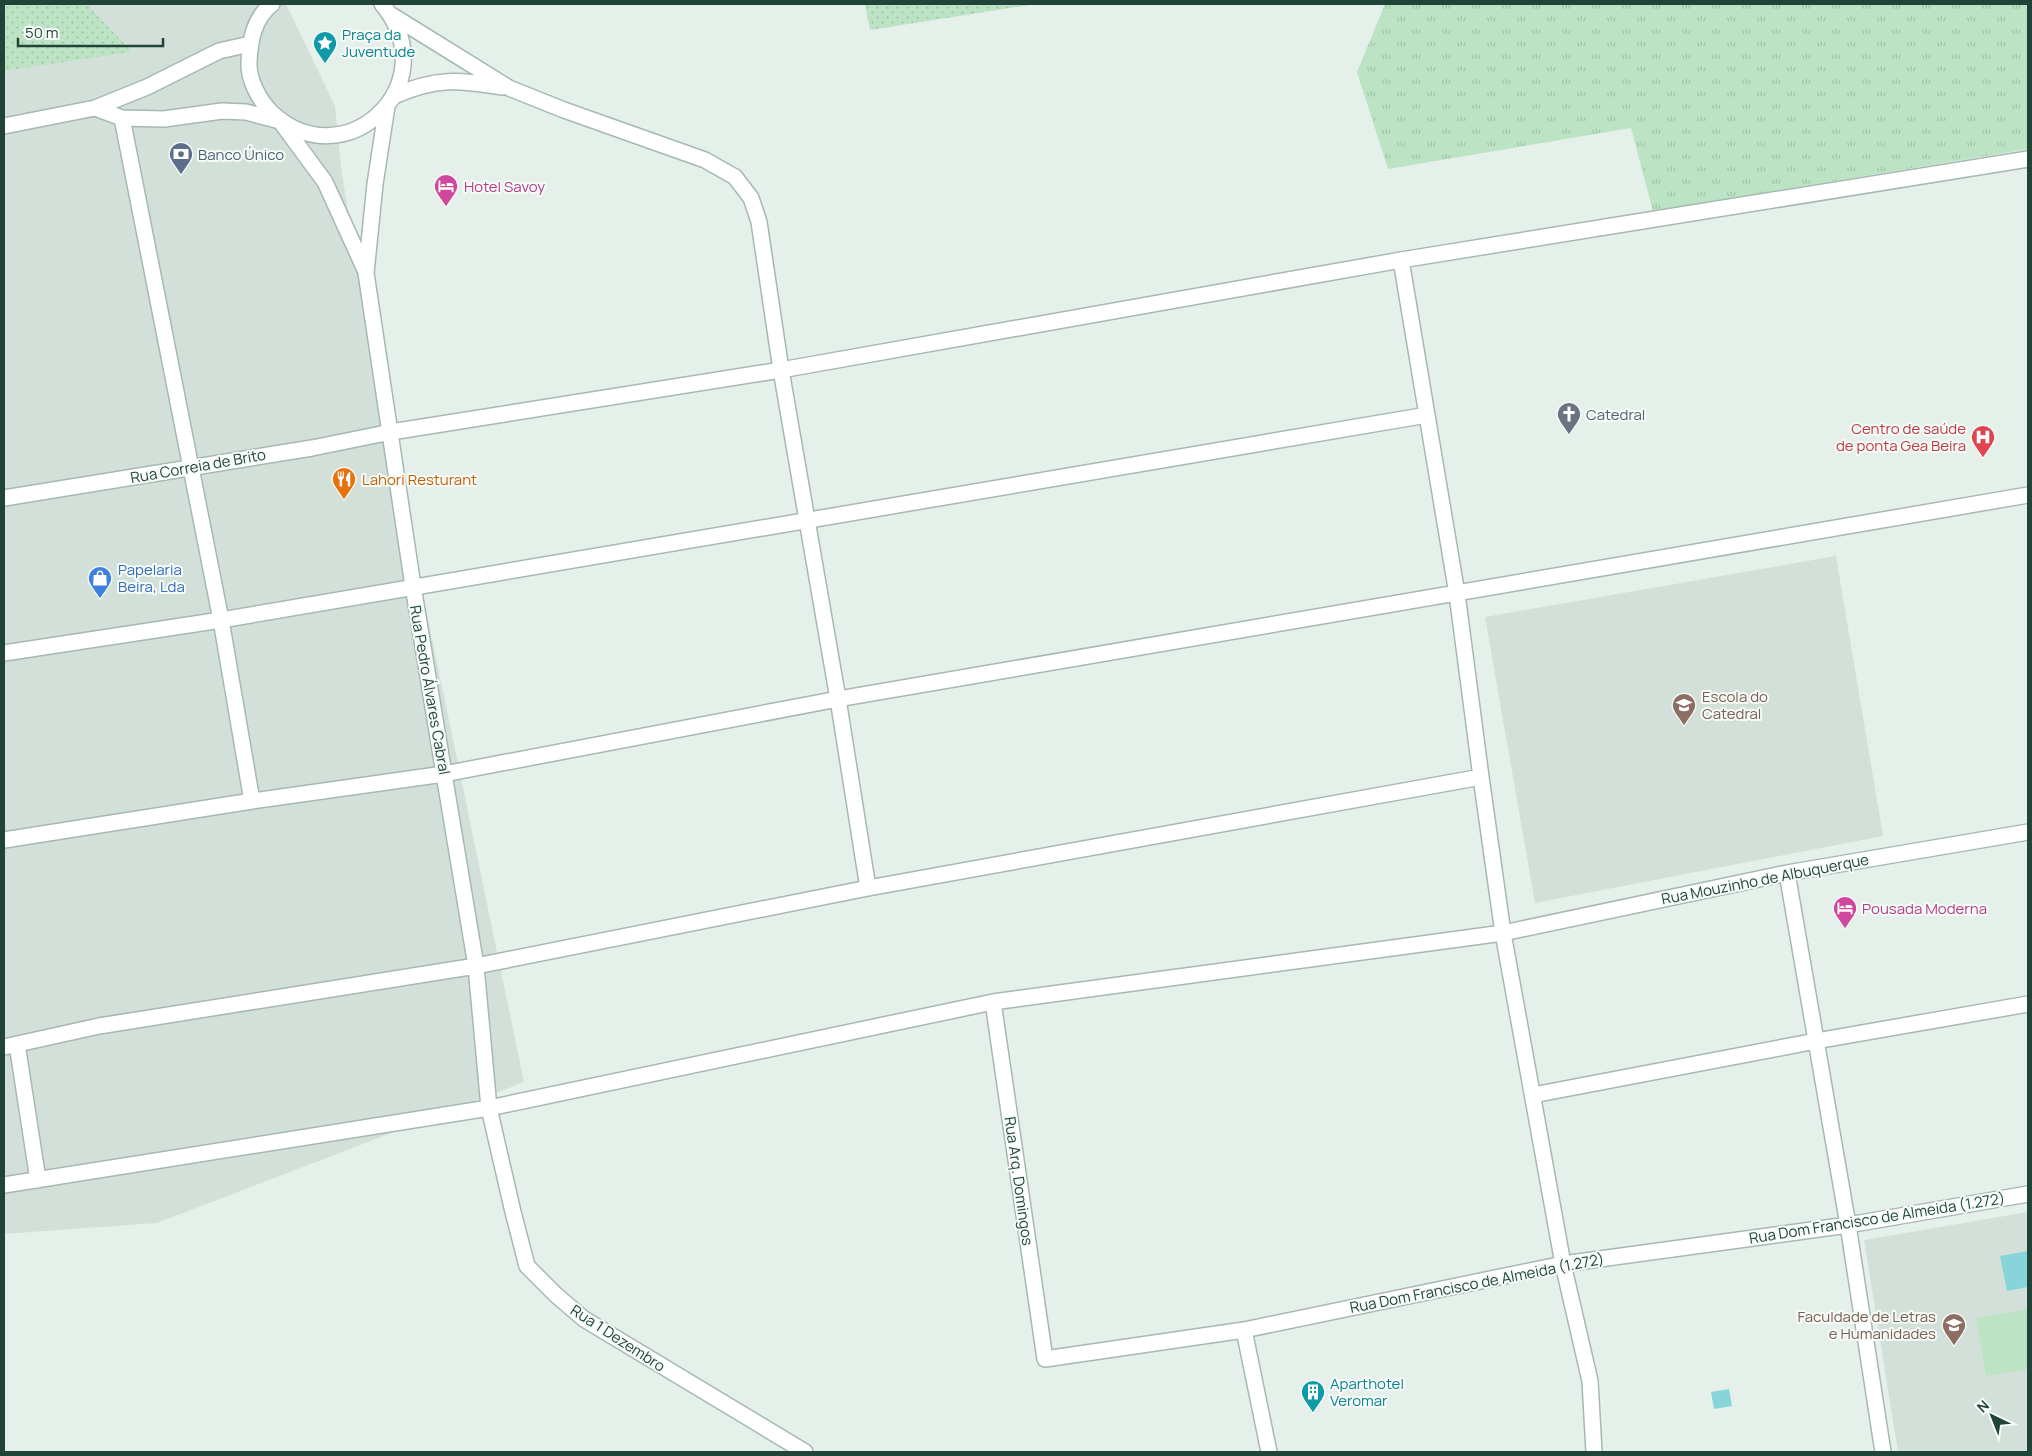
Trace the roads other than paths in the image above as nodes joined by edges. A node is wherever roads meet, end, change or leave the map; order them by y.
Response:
1 (382, 4) edge
2 (267, 6) edge
3 (393, 16) junction
4 (250, 44) junction
5 (509, 88) junction
6 (391, 101) junction
7 (95, 108) junction
8 (122, 118) junction
9 (280, 121) junction
10 (4, 126) edge
11 (2028, 159) edge
12 (1401, 260) junction
13 (366, 273) junction
14 (781, 370) junction
15 (1427, 415) junction
16 (391, 432) junction
17 (192, 468) junction
18 (2028, 495) edge
19 (4, 498) edge
20 (806, 519) junction
21 (413, 586) junction
22 (1458, 594) junction
23 (221, 620) junction
24 (4, 653) edge
25 (838, 699) junction
26 (444, 774) junction
27 (1481, 777) junction
28 (252, 801) junction
29 (2028, 832) edge
30 (4, 840) edge
31 (1787, 873) junction
32 (868, 888) junction
33 (1503, 933) junction
34 (476, 966) junction
35 (993, 1002) junction
36 (2028, 1004) edge
37 (1816, 1041) junction
38 (10, 1045) edge
39 (1533, 1095) junction
40 (489, 1108) junction
41 (38, 1180) junction
42 (4, 1184) edge
43 (2028, 1194) edge
44 (1848, 1225) junction
45 (1563, 1264) junction
46 (1244, 1330) junction
47 (1045, 1359) joint
48 (805, 1452) edge
49 (1269, 1452) edge
50 (1594, 1452) edge
51 (1883, 1452) edge

1 - 3 street
2 - 4 street
3 - 5 street
3 - 6 street
4 - 7 street
4 - 9 street
5 - 6 street
5 - 14 street
6 - 9 street
6 - 13 street
7 - 8 street
7 - 10 street
8 - 9 street
8 - 17 street
9 - 13 street
11 - 12 street, Rua Correia de Brito
12 - 14 street, Rua Correia de Brito
12 - 15 street
13 - 16 street, Rua Pedro Álvares Cabral
14 - 16 street, Rua Correia de Brito
14 - 20 street
15 - 20 street
15 - 22 street
16 - 17 street, Rua Correia de Brito
16 - 21 street, Rua Pedro Álvares Cabral
17 - 19 street, Rua Correia de Brito
17 - 23 street
18 - 22 street
20 - 21 street
20 - 25 street
21 - 23 street
21 - 26 street, Rua Pedro Álvares Cabral
22 - 25 street
22 - 27 street
23 - 24 street
23 - 28 street
25 - 26 street
25 - 32 street
26 - 28 street
26 - 34 street, Rua Pedro Álvares Cabral
27 - 32 street
27 - 33 street
28 - 30 street
29 - 31 street, Rua Mouzinho de Albuquerque
31 - 33 street, Rua Mouzinho de Albuquerque
31 - 37 street
32 - 34 street
33 - 35 street, Rua Mouzinho de Albuquerque
33 - 39 street
34 - 38 street
34 - 40 street, Rua Pedro Álvares Cabral
35 - 40 street, Rua Mouzinho de Albuquerque
35 - 47 street, Rua Arq. Domingos
36 - 37 street
37 - 39 street
37 - 44 street
38 - 41 street
39 - 45 street
40 - 41 street, Rua Mouzinho de Albuquerque
40 - 48 street, Rua 1 Dezembro
41 - 42 street, Rua Mouzinho de Albuquerque
43 - 44 street, Rua Dom Francisco de Almeida (1.272)
44 - 45 street, Rua Dom Francisco de Almeida (1.272)
44 - 51 street
45 - 46 street, Rua Dom Francisco de Almeida (1.272)
45 - 50 street
46 - 47 street, Rua Dom Francisco de Almeida (1.272)
46 - 49 street

